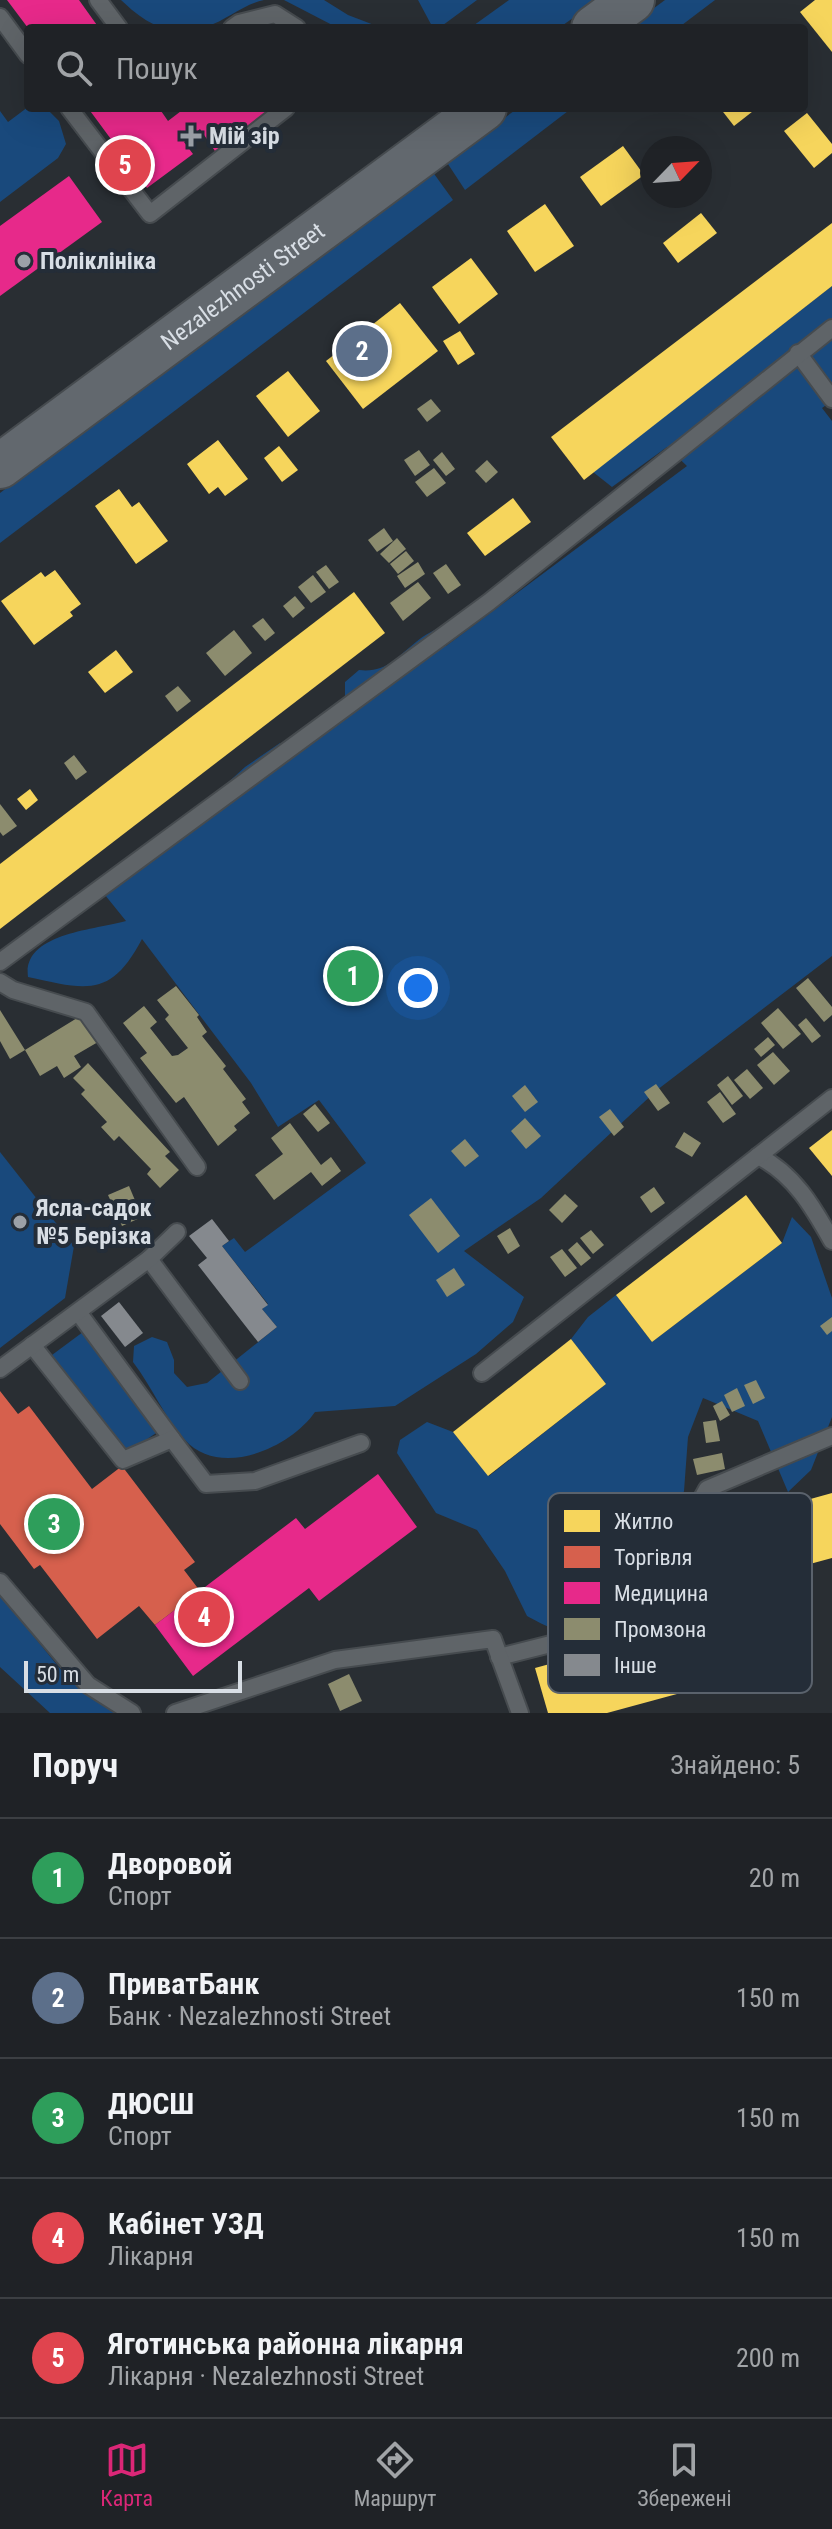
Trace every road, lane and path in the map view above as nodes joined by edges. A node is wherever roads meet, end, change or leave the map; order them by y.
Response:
1 (98, 0) edge
2 (632, 0) edge
3 (0, 17) edge
4 (116, 24) edge
5 (244, 24) edge
6 (291, 24) edge
7 (599, 24) edge
8 (24, 50) edge
9 (72, 112) edge
10 (281, 112) edge
11 (479, 112) edge
12 (832, 328) edge
13 (798, 353) junction
14 (832, 399) edge
15 (0, 466) edge
16 (0, 962) edge
17 (0, 982) edge
18 (832, 1098) edge
19 (758, 1156) junction
20 (197, 1167) dead end
21 (177, 1232) dead end
22 (832, 1241) edge
23 (149, 1259) junction
24 (78, 1312) junction
25 (32, 1345) junction
26 (0, 1369) edge
27 (482, 1373) dead end
28 (240, 1381) dead end
29 (832, 1436) edge
30 (172, 1439) junction
31 (361, 1443) dead end
32 (705, 1493) edge
33 (0, 1582) edge
34 (548, 1645) edge
35 (499, 1657) junction
36 (132, 1713) edge
37 (175, 1713) edge
38 (520, 1713) edge

1 - 4 lane
2 - 7 main road
3 - 8 lane
5 - 6 lane
9 - 10 lane
11 - 15 main road, Nezalezhnosti Street
12 - 13 lane
13 - 14 lane
13 - 16 lane
17 - 20 lane
18 - 19 lane
19 - 22 lane
19 - 27 lane
21 - 23 lane
23 - 24 lane
23 - 28 lane
24 - 25 lane
24 - 30 lane
25 - 26 lane
25 - 30 lane
29 - 32 lane
30 - 31 lane
33 - 36 lane
34 - 35 lane
35 - 37 lane
35 - 38 lane

